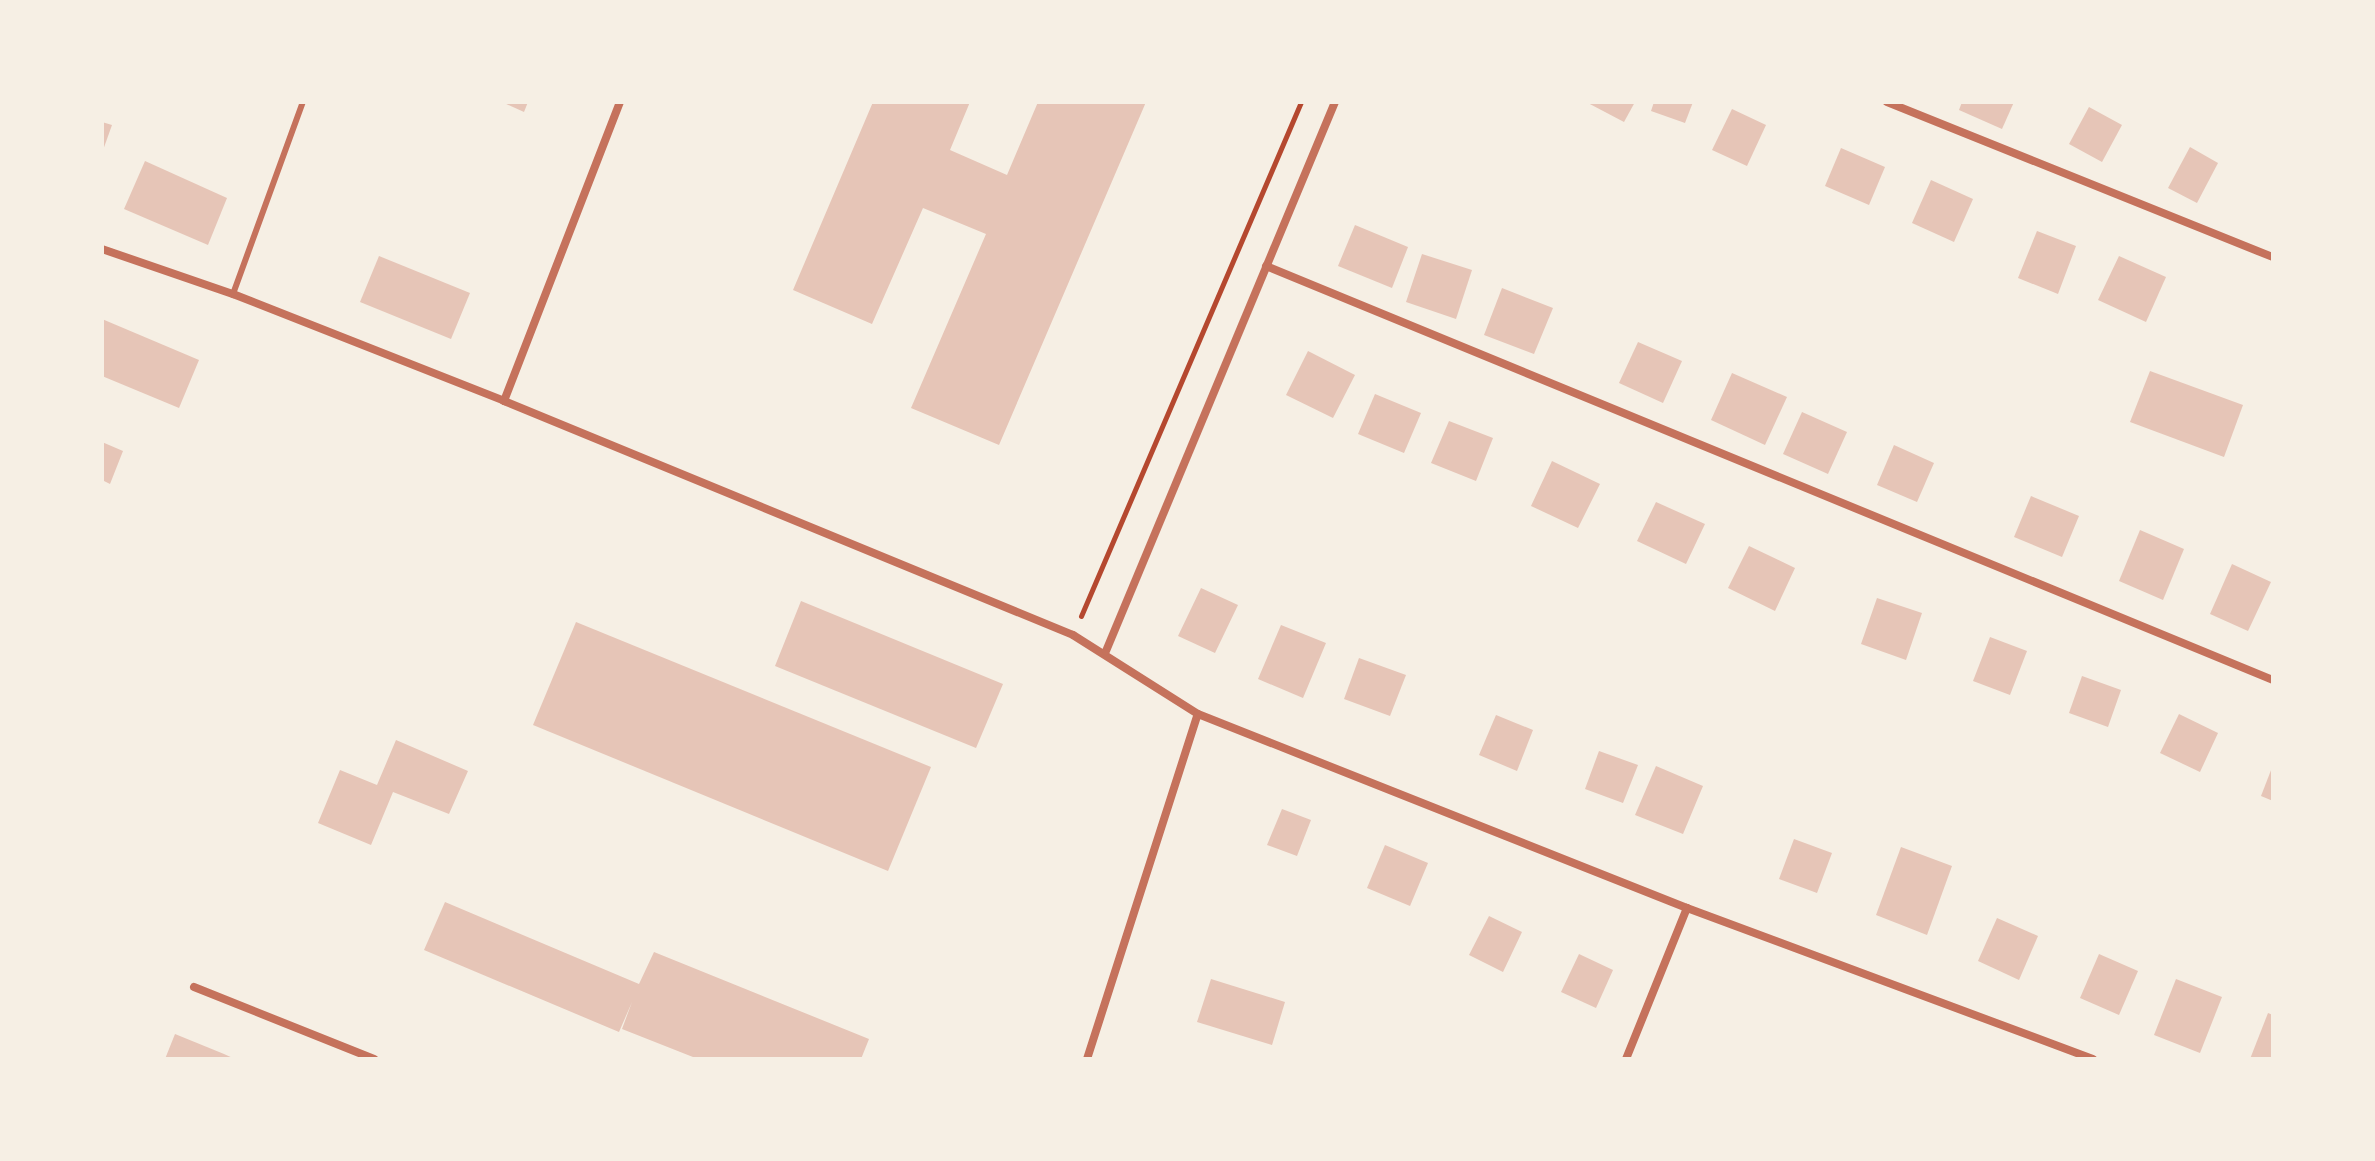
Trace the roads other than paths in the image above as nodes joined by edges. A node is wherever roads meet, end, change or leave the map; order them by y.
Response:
1 (303, 102) edge
2 (620, 102) edge
3 (1335, 102) edge
4 (1887, 102) edge
5 (102, 249) edge
6 (2273, 257) edge
7 (1266, 266) junction
8 (233, 294) junction
9 (504, 401) junction
10 (1106, 651) junction
11 (2273, 680) edge
12 (1198, 714) junction
13 (1687, 908) junction
14 (194, 987) dead end
15 (374, 1059) edge
16 (1087, 1059) edge
17 (1626, 1059) edge
18 (2093, 1059) edge

1 - 8 lane
2 - 9 street
3 - 7 street
4 - 6 street
5 - 8 street
7 - 10 street
7 - 11 street
8 - 9 street
9 - 10 street
10 - 12 street
12 - 13 street
12 - 16 street
13 - 17 street
13 - 18 street
14 - 15 street

